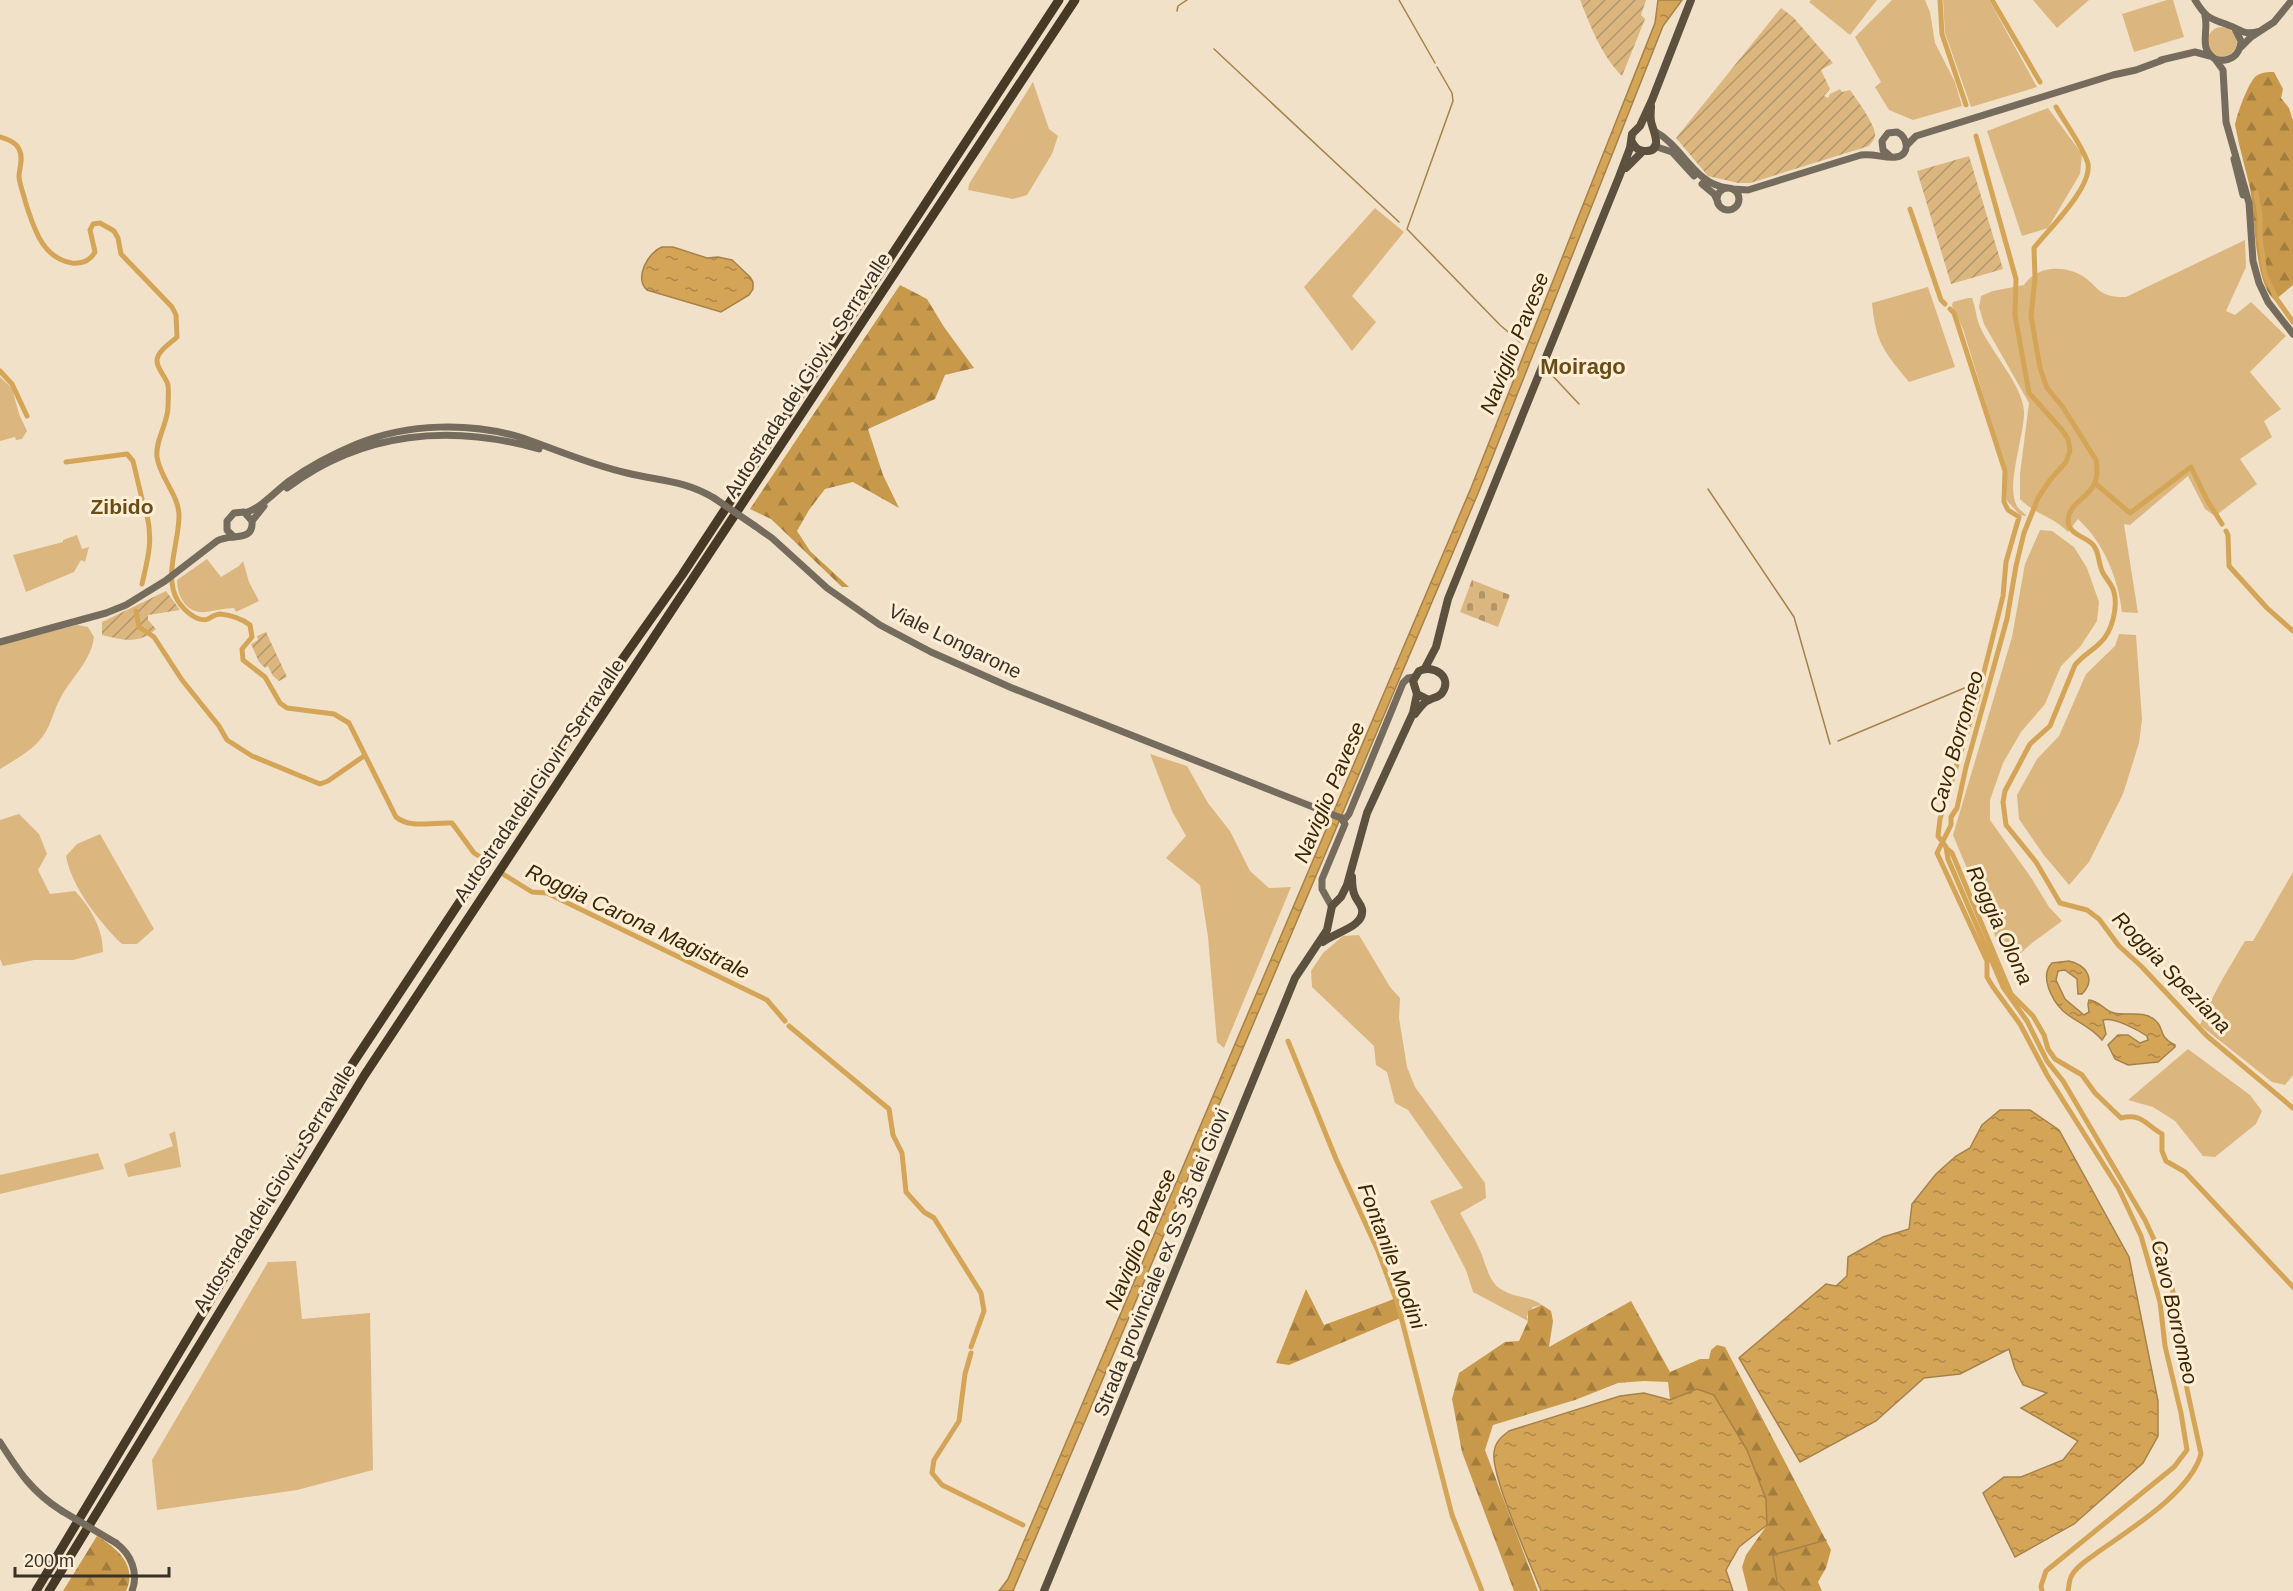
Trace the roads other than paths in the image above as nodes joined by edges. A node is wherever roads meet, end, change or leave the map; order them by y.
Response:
1 (1059, 0) edge
2 (1076, 0) edge
3 (1691, 0) edge
4 (2195, 0) edge
5 (2292, 0) edge
6 (2205, 16) junction
7 (2223, 24) junction
8 (2235, 29) junction
9 (2260, 31) junction
10 (2206, 34) junction
11 (2240, 49) junction
12 (2185, 53) junction
13 (2212, 58) junction
14 (2232, 58) junction
15 (2224, 74) junction
16 (1652, 100) junction
17 (1640, 126) junction
18 (1654, 130) junction
19 (1901, 134) junction
20 (1916, 136) junction
21 (1883, 137) junction
22 (1632, 142) junction
23 (1907, 145) junction
24 (1654, 146) junction
25 (1643, 151) junction
26 (1861, 155) junction
27 (1891, 157) junction
28 (1619, 177) junction
29 (1731, 189) junction
30 (1752, 189) junction
31 (1718, 202) junction
32 (1739, 202) junction
33 (2293, 334) edge
34 (597, 464) junction
35 (245, 513) junction
36 (252, 521) junction
37 (226, 527) junction
38 (234, 537) junction
39 (217, 541) junction
40 (0, 642) edge
41 (1436, 648) junction
42 (1425, 668) junction
43 (1438, 671) junction
44 (1414, 677) junction
45 (1417, 694) junction
46 (1429, 699) junction
47 (1408, 726) junction
48 (1341, 818) junction
49 (1352, 864) junction
50 (1339, 899) junction
51 (1359, 903) junction
52 (1331, 910) junction
53 (1351, 927) junction
54 (1315, 949) junction
55 (0, 1442) edge
56 (36, 1591) edge
57 (49, 1591) edge
58 (132, 1591) edge
59 (1044, 1591) edge

1 - 56 highway, Autostrada dei Giovi - Serravalle
2 - 57 highway, Autostrada dei Giovi - Serravalle
3 - 16 main road
4 - 6 main road
5 - 9 main road
6 - 7 main road
6 - 10 main road
7 - 8 main road
7 - 10 main road
8 - 9 main road
8 - 11 main road
9 - 11 main road
10 - 12 main road
10 - 13 main road
11 - 14 main road
12 - 13 main road
12 - 20 main road
13 - 14 main road
13 - 15 main road
14 - 15 main road
15 - 33 main road
16 - 17 main road
16 - 18 main road
17 - 18 main road
17 - 22 main road
18 - 24 main road
18 - 29 main road
19 - 20 main road
19 - 21 main road
19 - 23 main road
20 - 23 main road
21 - 26 main road
21 - 27 main road
22 - 25 main road
22 - 28 main road
23 - 27 main road
24 - 25 main road
24 - 31 main road
25 - 28 main road
26 - 27 main road
26 - 30 main road
28 - 41 main road
29 - 30 main road
29 - 31 main road
29 - 32 main road
30 - 32 main road
31 - 32 main road
34 - 35 main road, Viale Longarone
34 - 36 main road, Viale Longarone
34 - 48 main road, Viale Longarone, bridge
35 - 36 main road
35 - 37 main road
36 - 38 main road
37 - 38 main road
37 - 39 main road
38 - 39 main road
39 - 40 main road
41 - 42 main road
41 - 43 main road
42 - 43 main road
42 - 44 main road
43 - 46 main road, Strada provinciale ex SS 35 dei Giovi
44 - 45 main road, Strada provinciale ex SS 35 dei Giovi
44 - 48 main road
45 - 46 main road
45 - 47 main road, Strada provinciale ex SS 35 dei Giovi
46 - 47 main road, Strada provinciale ex SS 35 dei Giovi
47 - 49 main road, Strada provinciale ex SS 35 dei Giovi
48 - 52 main road
49 - 50 main road, Strada provinciale ex SS 35 dei Giovi
49 - 51 main road, Strada provinciale ex SS 35 dei Giovi
50 - 51 main road
50 - 52 main road, Strada provinciale ex SS 35 dei Giovi
51 - 53 main road
52 - 53 main road
52 - 54 main road, Strada provinciale ex SS 35 dei Giovi
53 - 54 main road, Strada provinciale ex SS 35 dei Giovi
54 - 59 main road, Strada provinciale ex SS 35 dei Giovi
55 - 58 main road, bridge

